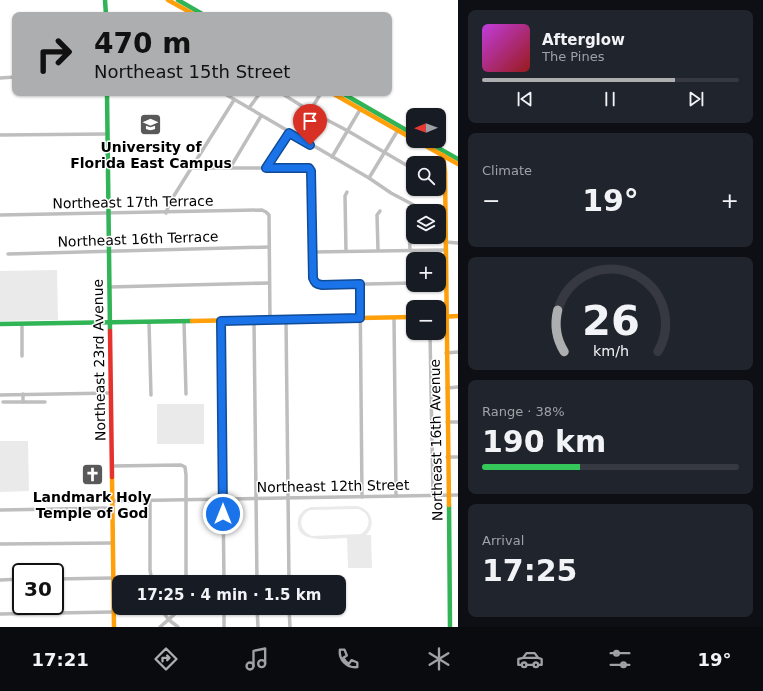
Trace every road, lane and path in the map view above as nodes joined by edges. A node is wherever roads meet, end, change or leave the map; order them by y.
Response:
1 (105, 0) edge
2 (168, 0) edge
3 (178, 0) edge
4 (106, 12) edge
5 (189, 12) edge
6 (199, 12) edge
7 (12, 77) edge
8 (0, 78) edge
9 (107, 96) edge
10 (228, 96) edge
11 (258, 96) edge
12 (286, 96) edge
13 (318, 96) edge
14 (338, 96) edge
15 (346, 96) edge
16 (234, 100) junction
17 (362, 107) junction
18 (249, 108) junction
19 (310, 111) junction
20 (261, 116) junction
21 (399, 128) junction
22 (348, 131) junction
23 (406, 131) edge
24 (289, 133) junction
25 (107, 134) junction
26 (406, 134) edge
27 (0, 135) edge
28 (432, 148) edge
29 (436, 148) edge
30 (385, 153) junction
31 (444, 153) junction
32 (444, 156) edge
33 (332, 157) junction
34 (458, 159) edge
35 (458, 164) edge
36 (406, 165) edge
37 (192, 168) junction
38 (230, 168) junction
39 (266, 168) junction
40 (369, 178) junction
41 (347, 192) dead end
42 (412, 204) edge
43 (380, 210) dead end
44 (108, 213) junction
45 (166, 213) junction
46 (0, 215) edge
47 (446, 242) edge
48 (458, 243) edge
49 (410, 244) edge
50 (445, 244) edge
51 (269, 247) junction
52 (109, 250) junction
53 (378, 250) junction
54 (410, 250) junction
55 (445, 250) joint
56 (346, 251) junction
57 (312, 252) junction
58 (8, 254) dead end
59 (269, 283) junction
60 (406, 283) edge
61 (360, 284) junction
62 (109, 287) junction
63 (458, 316) edge
64 (406, 317) edge
65 (446, 317) edge
66 (360, 318) junction
67 (394, 318) junction
68 (270, 320) junction
69 (286, 320) junction
70 (184, 321) junction
71 (221, 321) junction
72 (254, 321) junction
73 (110, 323) junction
74 (149, 323) junction
75 (0, 324) edge
76 (22, 324) junction
77 (430, 340) edge
78 (446, 340) edge
79 (458, 352) edge
80 (446, 353) junction
81 (22, 356) dead end
82 (458, 387) edge
83 (447, 388) junction
84 (111, 393) junction
85 (23, 394) junction
86 (186, 394) dead end
87 (0, 395) edge
88 (151, 395) dead end
89 (3, 402) dead end
90 (23, 402) junction
91 (45, 402) dead end
92 (447, 422) junction
93 (458, 422) edge
94 (448, 457) junction
95 (458, 457) edge
96 (112, 466) junction
97 (433, 495) junction
98 (448, 495) junction
99 (458, 495) edge
100 (396, 496) junction
101 (362, 497) junction
102 (288, 498) junction
103 (256, 499) junction
104 (186, 500) junction
105 (223, 500) junction
106 (112, 501) junction
107 (150, 501) junction
108 (112, 508) junction
109 (0, 510) edge
110 (113, 543) junction
111 (0, 544) edge
112 (113, 575) edge
113 (151, 575) edge
114 (186, 575) edge
115 (224, 575) edge
116 (257, 575) edge
117 (289, 575) edge
118 (112, 578) edge
119 (12, 579) edge
120 (64, 579) edge
121 (0, 580) edge
122 (112, 612) edge
123 (0, 614) edge
124 (114, 615) edge
125 (165, 615) edge
126 (174, 615) edge
127 (224, 615) edge
128 (257, 615) edge
129 (289, 615) edge
130 (169, 620) junction
131 (114, 627) edge
132 (160, 627) edge
133 (178, 627) edge
134 (224, 627) edge
135 (258, 627) edge
136 (290, 627) edge
137 (450, 627) edge

1 - 4 main road
2 - 5 main road
3 - 6 main road
7 - 8 street
9 - 25 main road, Northeast 23rd Avenue
10 - 16 street
11 - 18 street
12 - 19 street
13 - 19 street
14 - 17 main road
15 - 17 main road
16 - 18 street
16 - 37 street
17 - 21 main road
17 - 22 street
18 - 20 street
19 - 22 street
20 - 24 street
20 - 38 street
21 - 23 main road
21 - 26 main road
21 - 30 street
22 - 30 street
22 - 33 street
24 - 33 street
24 - 39 street
25 - 27 street
25 - 44 main road, Northeast 23rd Avenue
28 - 31 main road
29 - 31 main road
30 - 36 street
30 - 40 street
31 - 32 main road, Northeast 16th Avenue
31 - 34 main road
31 - 35 main road
33 - 40 street
37 - 38 street
37 - 45 street
38 - 39 street
39 - 57 street
40 - 42 street
41 - 56 street
43 - 53 street
44 - 45 street, Northeast 17th Terrace
44 - 46 street, Northeast 17th Terrace
44 - 52 main road, Northeast 23rd Avenue
45 - 51 street, Northeast 17th Terrace
47 - 48 street
49 - 54 street
50 - 55 main road, Northeast 16th Avenue
51 - 52 street, Northeast 16th Terrace
51 - 59 street
52 - 58 street, Northeast 16th Terrace
52 - 62 main road, Northeast 23rd Avenue
53 - 54 street
53 - 56 street
54 - 55 street
56 - 57 street
57 - 61 street
59 - 62 street
59 - 68 street
60 - 61 street
61 - 66 street
62 - 73 main road, Northeast 23rd Avenue
63 - 65 main road
64 - 67 main road
66 - 67 main road
66 - 69 main road
66 - 101 street
67 - 100 street
68 - 69 main road
68 - 72 main road
69 - 102 street
70 - 71 main road
70 - 74 main road
70 - 86 street
71 - 72 main road
71 - 105 street
72 - 103 street
73 - 74 main road
73 - 76 main road
73 - 84 main road, Northeast 23rd Avenue
74 - 88 street
75 - 76 main road
76 - 81 street
77 - 97 street
78 - 80 main road, Northeast 16th Avenue
79 - 80 street
80 - 83 main road, Northeast 16th Avenue
82 - 83 street
83 - 92 main road, Northeast 16th Avenue
84 - 85 street
84 - 96 main road, Northeast 23rd Avenue
85 - 87 street
85 - 90 street
89 - 90 street
90 - 91 street
92 - 93 street
92 - 94 main road, Northeast 16th Avenue
94 - 95 street
94 - 98 main road, Northeast 16th Avenue
96 - 104 street
96 - 106 main road, Northeast 23rd Avenue
97 - 98 street, Northeast 12th Street
97 - 100 street, Northeast 12th Street
98 - 99 street, Northeast 12th Street
98 - 137 main road, Northeast 16th Avenue
100 - 101 street, Northeast 12th Street
101 - 102 street, Northeast 12th Street
102 - 103 street, Northeast 12th Street
102 - 117 street
103 - 105 street, Northeast 12th Street
103 - 116 street
104 - 105 street, Northeast 12th Street
104 - 107 street, Northeast 12th Street
104 - 114 street
105 - 115 street
106 - 107 street, Northeast 12th Street
106 - 108 main road, Northeast 23rd Avenue
107 - 113 street
108 - 109 street
108 - 110 main road, Northeast 23rd Avenue
110 - 111 street
110 - 112 main road, Northeast 23rd Avenue
118 - 120 street
119 - 121 street
122 - 123 street
124 - 131 main road, Northeast 23rd Avenue
125 - 130 street
126 - 130 street
127 - 134 street
128 - 135 street
129 - 136 street
130 - 132 street
130 - 133 street

